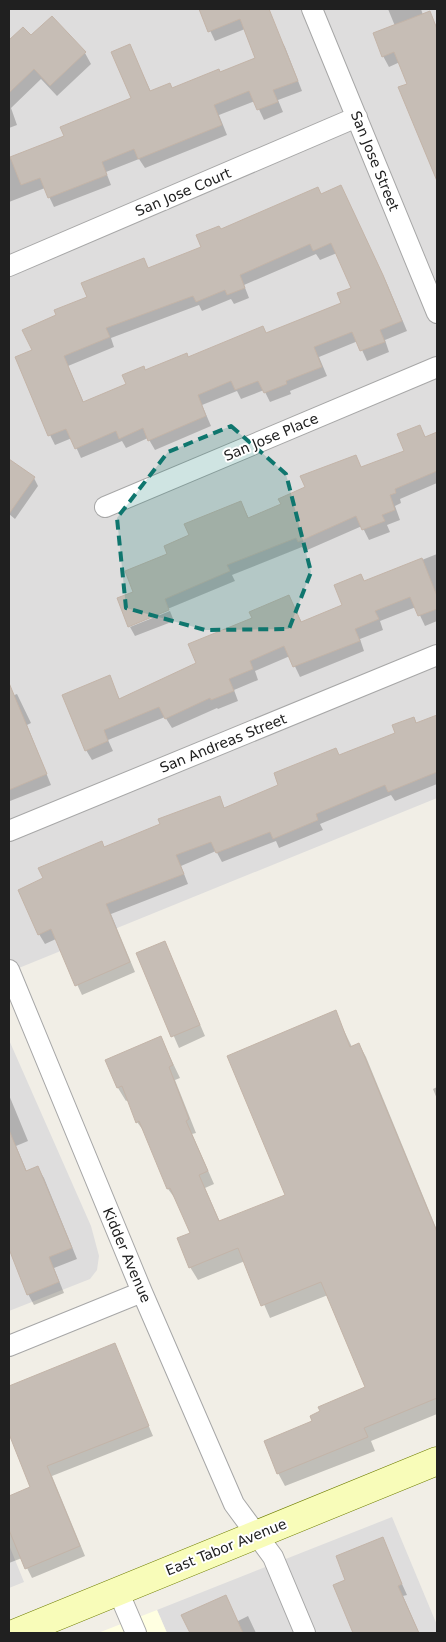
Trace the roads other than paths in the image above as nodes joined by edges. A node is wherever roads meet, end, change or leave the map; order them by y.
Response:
1 (312, 9) edge
2 (357, 117) junction
3 (9, 266) edge
4 (437, 314) edge
5 (437, 367) edge
6 (105, 507) dead end
7 (437, 655) edge
8 (9, 831) edge
9 (9, 970) edge
10 (142, 1292) junction
11 (9, 1346) edge
12 (437, 1461) edge
13 (256, 1535) junction
14 (118, 1591) junction
15 (16, 1633) edge
16 (136, 1633) edge
17 (305, 1633) edge

1 - 2 street, San Jose Street
2 - 3 street, San Jose Court
2 - 4 street, San Jose Street
5 - 6 street, San Jose Place
7 - 8 street, San Andreas Street
9 - 10 street, Kidder Avenue
10 - 11 street
10 - 13 street, Kidder Avenue
12 - 13 main road, East Tabor Avenue
13 - 14 main road, East Tabor Avenue
13 - 17 street, Kidder Avenue
14 - 15 main road, East Tabor Avenue
14 - 16 street

